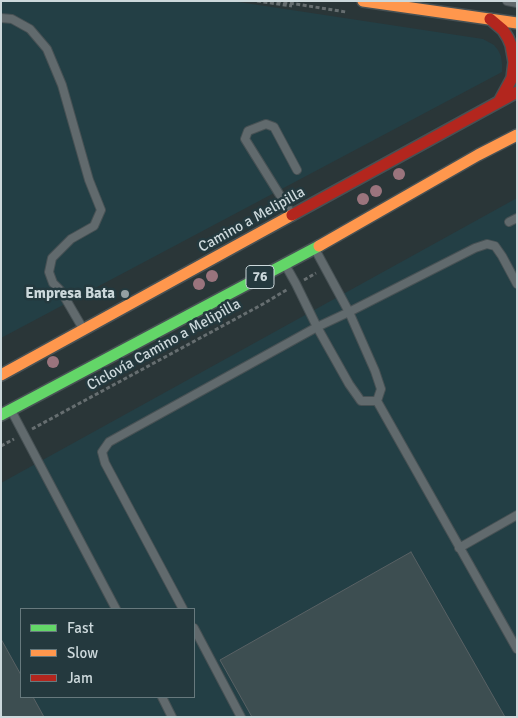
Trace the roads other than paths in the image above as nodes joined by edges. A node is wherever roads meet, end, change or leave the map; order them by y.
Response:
1 (363, 1) edge
2 (507, 1) edge
3 (517, 3) edge
4 (1, 18) edge
5 (490, 19) junction
6 (517, 23) edge
7 (517, 92) edge
8 (500, 100) junction
9 (517, 135) edge
10 (297, 170) dead end
11 (292, 215) junction
12 (517, 218) edge
13 (509, 222) dead end
14 (314, 248) junction
15 (284, 264) junction
16 (517, 284) edge
17 (349, 312) junction
18 (317, 327) junction
19 (83, 329) junction
20 (1, 375) edge
21 (377, 401) junction
22 (6, 412) edge
23 (517, 514) edge
24 (459, 548) junction
25 (115, 608) edge
26 (183, 608) edge
27 (195, 630) edge
28 (517, 649) edge
29 (162, 698) edge
30 (172, 717) edge
31 (241, 717) edge

1 - 5 main road
2 - 3 lane
4 - 19 lane
5 - 6 main road
5 - 8 main road
7 - 8 main road, Camino a Melipilla / 76
8 - 11 main road, Camino a Melipilla / 76
9 - 14 main road, 76
10 - 11 lane
11 - 19 main road, Camino a Melipilla / 76
12 - 13 lane
14 - 15 main road, 76
14 - 17 lane
15 - 18 lane
15 - 22 main road, 76
16 - 17 lane
17 - 18 lane
17 - 21 lane
18 - 21 lane
18 - 26 lane
19 - 20 main road, Camino a Melipilla / 76
21 - 24 lane
22 - 25 lane
23 - 24 lane
24 - 28 lane
27 - 31 lane
29 - 30 lane

